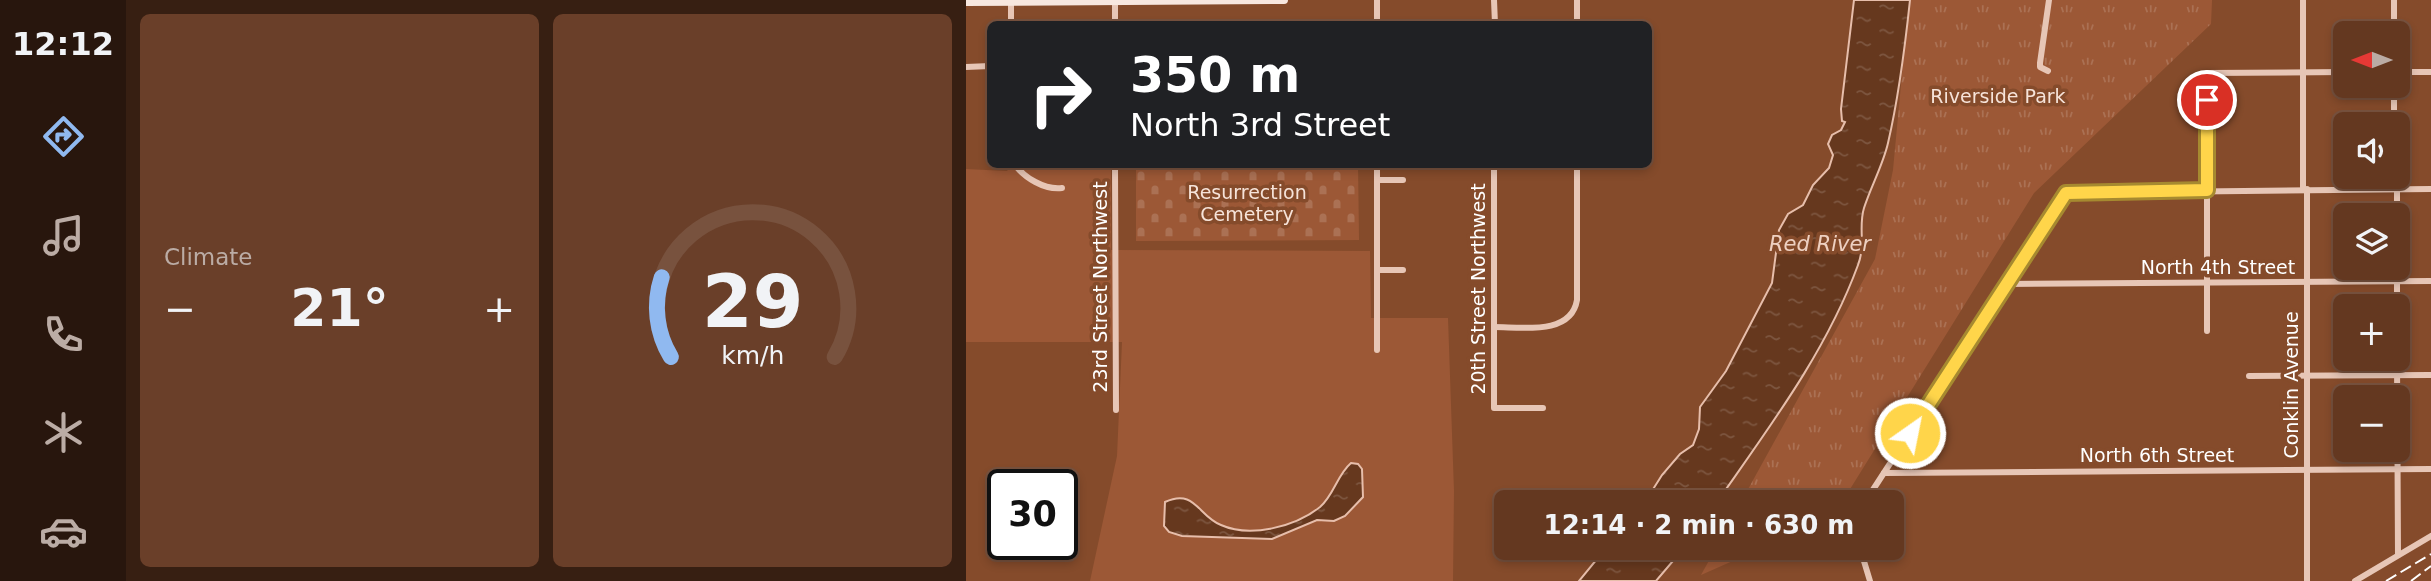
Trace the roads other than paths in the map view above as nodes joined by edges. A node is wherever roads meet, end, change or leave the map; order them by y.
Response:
1 (1284, 0) edge
2 (1377, 0) edge
3 (1494, 0) edge
4 (1577, 0) edge
5 (2049, 0) edge
6 (2303, 0) edge
7 (2394, 0) edge
8 (1115, 1) edge
9 (966, 2) edge
10 (1011, 2) junction
11 (1011, 21) edge
12 (1115, 21) edge
13 (1377, 21) edge
14 (1495, 21) edge
15 (1577, 21) edge
16 (2394, 21) edge
17 (987, 66) edge
18 (966, 67) edge
19 (2048, 71) dead end
20 (2302, 72) junction
21 (2333, 72) edge
22 (2410, 72) edge
23 (2431, 72) edge
24 (1017, 168) edge
25 (1115, 168) edge
26 (1377, 168) edge
27 (1494, 168) edge
28 (1577, 168) edge
29 (1377, 180) junction
30 (1403, 180) dead end
31 (1062, 188) dead end
32 (2305, 189) junction
33 (2333, 189) edge
34 (2395, 189) edge
35 (2410, 189) edge
36 (2431, 189) edge
37 (2207, 190) junction
38 (2396, 203) edge
39 (1377, 270) junction
40 (1403, 270) dead end
41 (2397, 281) junction
42 (2431, 281) edge
43 (2208, 282) junction
44 (2307, 282) junction
45 (2005, 284) junction
46 (2397, 294) edge
47 (1494, 327) junction
48 (2207, 331) dead end
49 (1377, 350) dead end
50 (2398, 371) edge
51 (2398, 375) junction
52 (2431, 375) edge
53 (2249, 376) dead end
54 (2307, 376) junction
55 (1543, 408) dead end
56 (1116, 410) dead end
57 (2431, 469) edge
58 (2307, 470) junction
59 (2398, 470) junction
60 (1884, 473) junction
61 (1873, 490) edge
62 (2431, 536) edge
63 (2398, 555) junction
64 (1864, 560) edge
65 (1870, 581) edge
66 (2307, 581) edge
67 (2355, 581) edge

1 - 8 street
2 - 13 street
3 - 14 street
4 - 15 street
5 - 19 street
6 - 20 street, Conklin Avenue
7 - 16 street
8 - 10 street
8 - 12 street
9 - 10 street
10 - 11 street
17 - 18 street
20 - 21 street
20 - 32 street, Conklin Avenue
20 - 37 street
22 - 23 street
24 - 31 street
25 - 56 street, 23rd Street Northwest
26 - 29 street
27 - 47 street, 20th Street Northwest
28 - 47 street
29 - 30 street
29 - 39 street
32 - 33 street
32 - 37 street
32 - 44 street, Conklin Avenue
34 - 38 street
35 - 36 street
37 - 43 street
37 - 45 street
39 - 40 street
39 - 49 street
41 - 42 street, North 4th Street
41 - 44 street, North 4th Street
41 - 46 street
43 - 44 street, North 4th Street
43 - 45 street, North 4th Street
43 - 48 street
44 - 54 street, Conklin Avenue
45 - 60 street
47 - 55 street, 20th Street Northwest
50 - 51 street
51 - 52 street
51 - 54 street
51 - 59 street
53 - 54 street
54 - 58 street, Conklin Avenue
57 - 59 street, North 6th Street
58 - 59 street, North 6th Street
58 - 60 street, North 6th Street
58 - 66 street, Conklin Avenue
59 - 63 street
60 - 61 street
62 - 63 street
63 - 67 street
64 - 65 street

